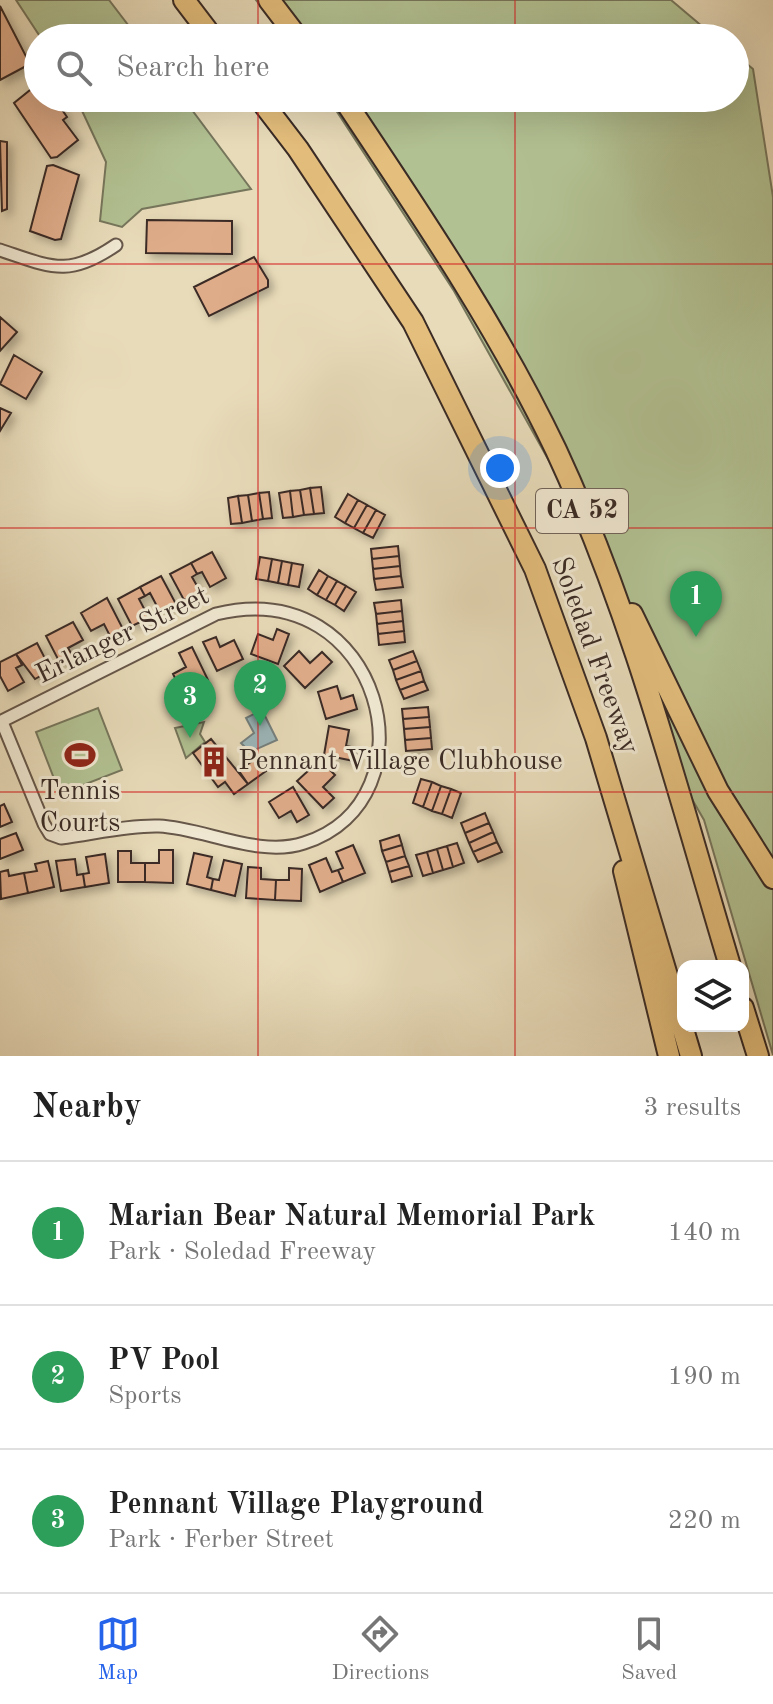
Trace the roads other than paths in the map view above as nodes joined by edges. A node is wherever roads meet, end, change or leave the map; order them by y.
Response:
1 (184, 0) edge
2 (269, 0) edge
3 (202, 24) edge
4 (287, 24) edge
5 (270, 112) edge
6 (352, 112) edge
7 (116, 245) dead end
8 (0, 250) edge
9 (604, 561) junction
10 (1, 722) edge
11 (596, 738) junction
12 (769, 874) edge
13 (728, 960) edge
14 (749, 1027) edge
15 (669, 1056) edge
16 (691, 1056) edge
17 (758, 1056) edge

1 - 3 highway
2 - 4 highway
5 - 11 highway, Soledad Freeway / CA 52
6 - 9 highway, Soledad Freeway / CA 52
7 - 8 street
9 - 12 highway
9 - 13 highway, Soledad Freeway / CA 52
10 - 10 street, Erlanger Street
11 - 15 highway
11 - 16 highway, Soledad Freeway / CA 52
14 - 17 highway

